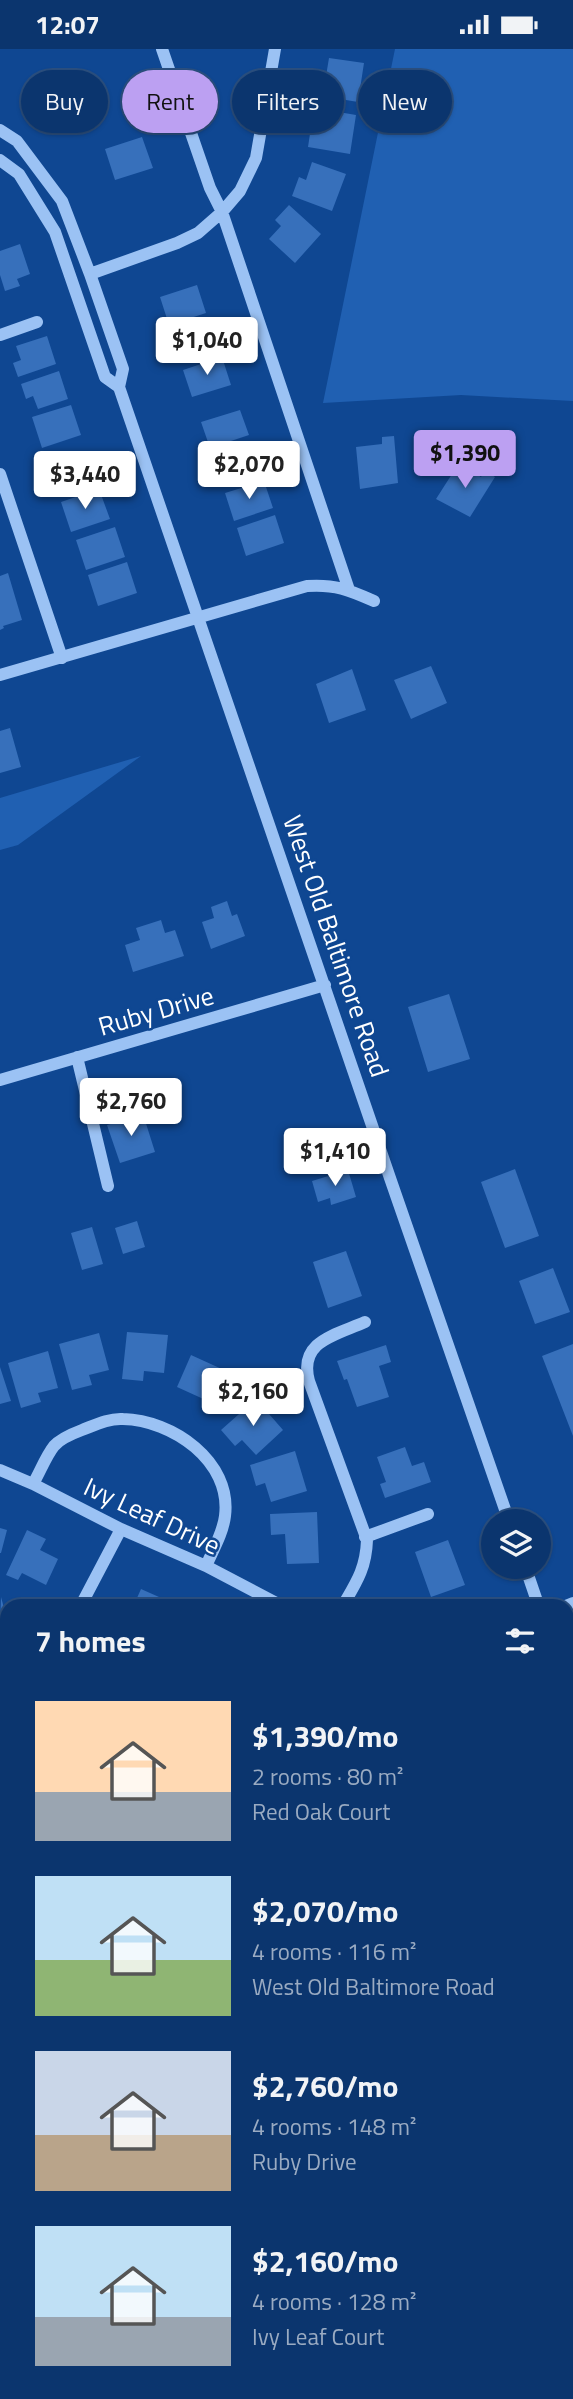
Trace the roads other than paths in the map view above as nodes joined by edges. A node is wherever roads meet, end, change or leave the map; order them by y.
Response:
1 (162, 49) edge
2 (275, 49) edge
3 (0, 130) edge
4 (0, 160) edge
5 (222, 212) junction
6 (90, 274) junction
7 (37, 322) dead end
8 (0, 335) edge
9 (119, 387) junction
10 (0, 474) edge
11 (349, 590) junction
12 (374, 601) dead end
13 (200, 619) junction
14 (62, 657) junction
15 (0, 675) edge
16 (326, 985) junction
17 (77, 1058) junction
18 (0, 1080) edge
19 (108, 1186) dead end
20 (365, 1322) dead end
21 (0, 1469) edge
22 (33, 1484) junction
23 (505, 1509) edge
24 (428, 1514) dead end
25 (121, 1529) junction
26 (365, 1537) junction
27 (206, 1566) junction
28 (529, 1579) edge
29 (84, 1599) edge
30 (269, 1599) edge
31 (347, 1599) edge
32 (536, 1599) edge

1 - 5 street
2 - 5 street
3 - 6 street, West Old Baltimore Road
4 - 9 street, West Old Baltimore Road
5 - 6 street
5 - 11 street
6 - 9 street, West Old Baltimore Road
7 - 8 street
9 - 13 street, West Old Baltimore Road
10 - 14 street
11 - 12 street
11 - 13 street
13 - 14 street
13 - 16 street, West Old Baltimore Road
14 - 15 street
16 - 17 street, Ruby Drive
16 - 23 street, West Old Baltimore Road
17 - 18 street, Ruby Drive
17 - 19 street
20 - 26 street
21 - 22 street, Ivy Leaf Drive
22 - 25 street, Ivy Leaf Drive
22 - 27 street
24 - 26 street
25 - 27 street, Ivy Leaf Drive
25 - 29 street
26 - 31 street
27 - 30 street, Ivy Leaf Drive
28 - 32 street

